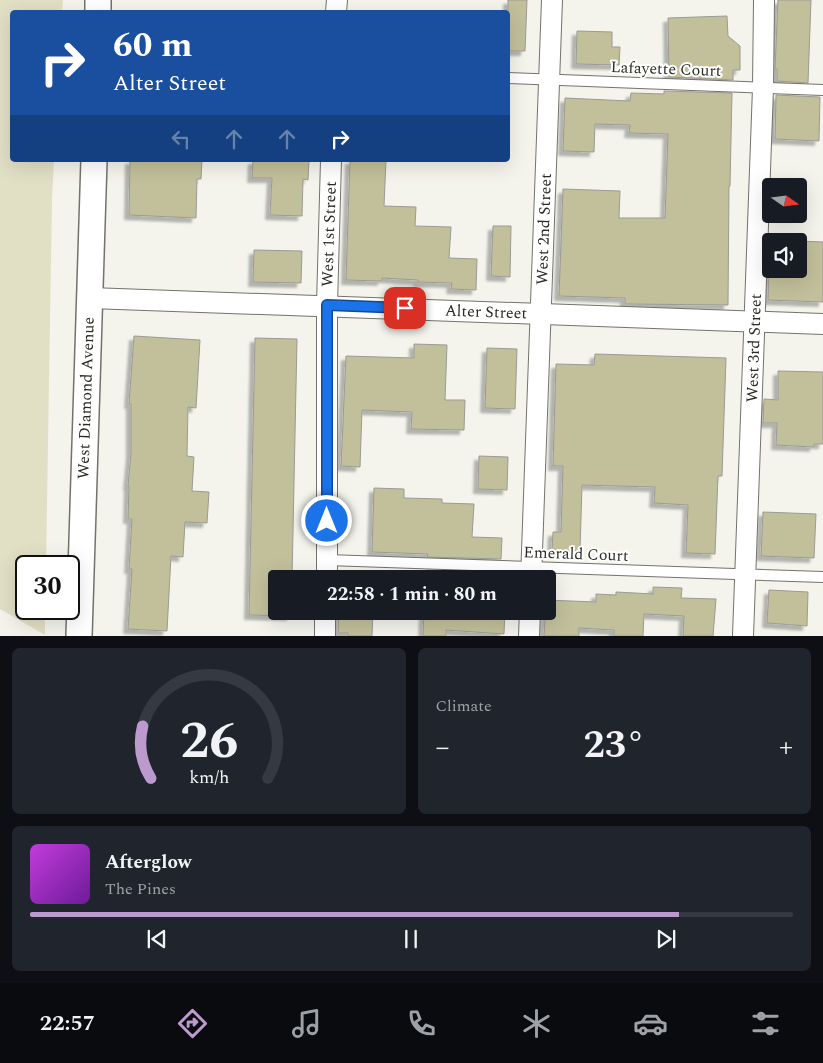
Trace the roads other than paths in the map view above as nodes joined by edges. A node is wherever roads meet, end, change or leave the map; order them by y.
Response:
1 (552, 0) edge
2 (764, 0) edge
3 (510, 78) edge
4 (550, 80) junction
5 (763, 88) junction
6 (823, 90) edge
7 (94, 162) edge
8 (331, 162) edge
9 (90, 298) junction
10 (327, 305) junction
11 (541, 314) junction
12 (755, 321) junction
13 (823, 324) edge
14 (327, 569) edge
15 (378, 570) edge
16 (532, 570) edge
17 (556, 573) edge
18 (746, 574) junction
19 (823, 577) edge
20 (326, 620) edge
21 (530, 620) edge
22 (79, 636) edge
23 (325, 636) edge
24 (529, 636) edge
25 (743, 636) edge

1 - 4 street, West 2nd Street
2 - 5 street, West 3rd Street
3 - 4 lane, Lafayette Court
4 - 5 lane, Lafayette Court
4 - 11 street, West 2nd Street
5 - 6 lane, Lafayette Court
5 - 12 street, West 3rd Street
7 - 9 street, West Diamond Avenue
8 - 10 street, West 1st Street
9 - 10 street, Alter Street
9 - 22 street, West Diamond Avenue
10 - 11 street, Alter Street
10 - 14 street, West 1st Street
11 - 12 street, Alter Street
11 - 16 street, West 2nd Street
12 - 13 street, Alter Street
12 - 18 street, West 3rd Street
14 - 15 lane, Emerald Court
17 - 18 lane, Emerald Court
18 - 19 lane, Emerald Court
18 - 25 street, West 3rd Street
20 - 23 street
21 - 24 street

